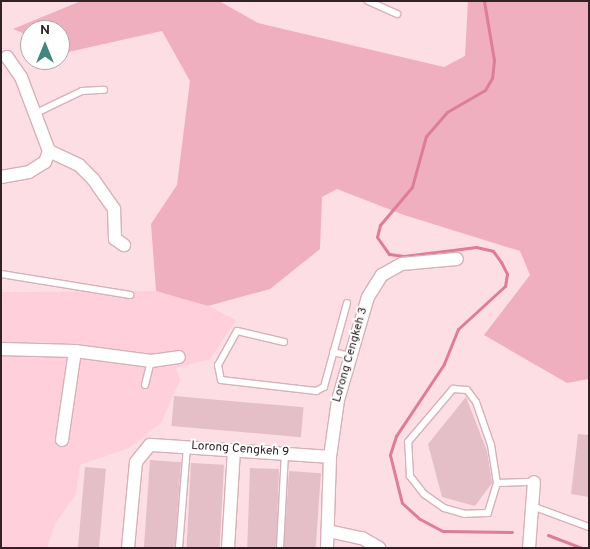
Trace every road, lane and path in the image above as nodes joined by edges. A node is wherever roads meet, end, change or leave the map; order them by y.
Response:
1 (368, 1) edge
2 (397, 14) dead end
3 (7, 57) dead end
4 (104, 90) dead end
5 (34, 114) junction
6 (48, 151) junction
7 (1, 177) edge
8 (124, 246) dead end
9 (457, 260) dead end
10 (1, 274) edge
11 (130, 295) dead end
12 (347, 303) dead end
13 (284, 342) dead end
14 (1, 350) edge
15 (75, 351) junction
16 (333, 352) junction
17 (179, 356) dead end
18 (350, 356) junction
19 (151, 361) junction
20 (145, 385) dead end
21 (62, 440) dead end
22 (186, 447) junction
23 (234, 450) junction
24 (284, 453) junction
25 (330, 457) junction
26 (497, 482) junction
27 (534, 482) joint
28 (532, 506) junction
29 (589, 527) edge
30 (328, 531) junction
31 (128, 548) edge
32 (179, 548) edge
33 (228, 548) edge
34 (280, 548) edge
35 (327, 548) edge
36 (379, 548) edge
37 (529, 548) edge

1 - 2 lane
3 - 5 street
4 - 5 lane
5 - 6 street
6 - 7 street
6 - 8 street
9 - 18 street, Lorong Cengkeh 3
10 - 11 lane
12 - 16 lane
13 - 16 lane
14 - 15 street
15 - 19 street
15 - 21 street
16 - 18 lane
17 - 19 street
18 - 25 street, Lorong Cengkeh 3
19 - 20 lane
22 - 23 street, Lorong Cengkeh 9
22 - 31 street, Lorong Cengkeh 9
22 - 32 lane
23 - 24 street, Lorong Cengkeh 9
23 - 33 street
24 - 25 street, Lorong Cengkeh 9
24 - 34 lane
25 - 30 street, Lorong Cengkeh 3
26 - 26 lane
26 - 27 lane
27 - 28 street
28 - 29 lane
28 - 37 street
30 - 35 street, Lorong Cengkeh 3
30 - 36 street

